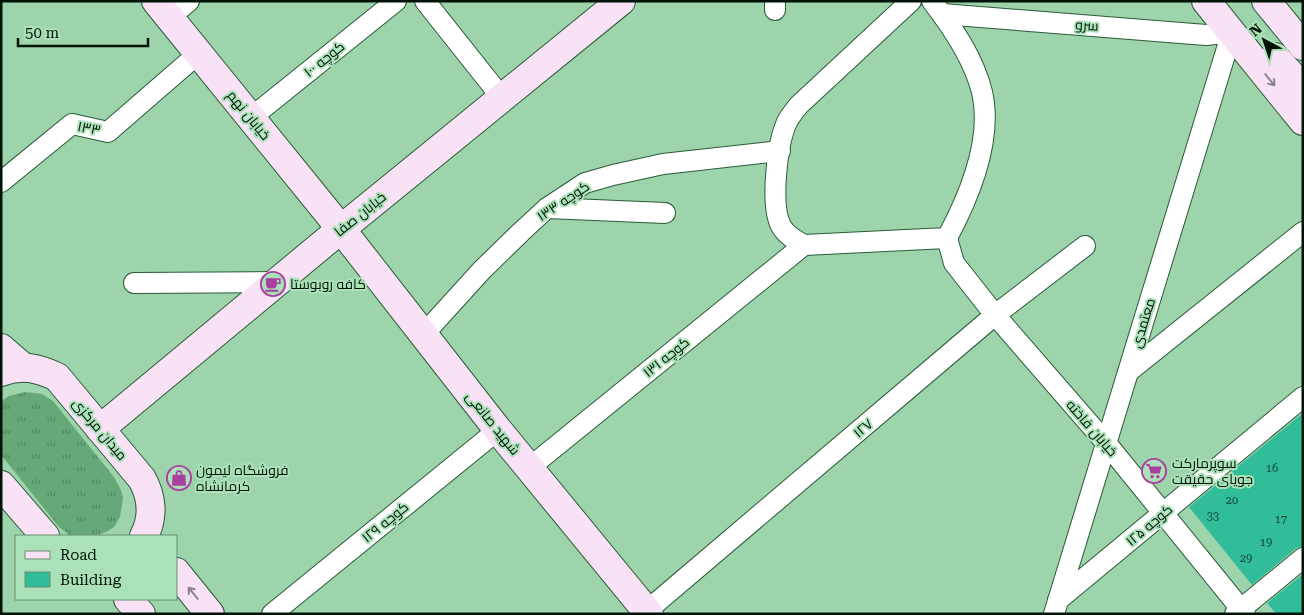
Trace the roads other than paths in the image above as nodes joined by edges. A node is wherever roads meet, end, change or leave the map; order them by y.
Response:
1 (396, 1) edge
2 (425, 1) edge
3 (621, 1) edge
4 (911, 1) edge
5 (1206, 1) edge
6 (1226, 1) edge
7 (1272, 5) edge
8 (171, 6) edge
9 (937, 8) edge
10 (1232, 32) junction
11 (1303, 46) edge
12 (199, 53) junction
13 (1303, 88) edge
14 (502, 98) junction
15 (252, 117) junction
16 (1303, 121) edge
17 (780, 151) junction
18 (1, 182) edge
19 (548, 208) junction
20 (665, 213) dead end
21 (341, 229) junction
22 (1303, 232) edge
23 (947, 238) junction
24 (804, 245) junction
25 (1085, 246) dead end
26 (278, 282) junction
27 (134, 283) dead end
28 (995, 315) junction
29 (423, 335) junction
30 (1, 348) edge
31 (12, 369) edge
32 (1128, 372) junction
33 (1303, 398) edge
34 (100, 429) junction
35 (498, 430) junction
36 (1107, 444) junction
37 (529, 468) junction
38 (6, 499) edge
39 (1163, 513) junction
40 (150, 531) edge
41 (44, 535) edge
42 (1303, 558) edge
43 (178, 574) edge
44 (129, 600) edge
45 (1056, 606) edge
46 (1240, 612) edge
47 (646, 613) edge
48 (141, 614) edge
49 (210, 614) edge
50 (272, 614) edge
51 (1041, 614) edge

1 - 15 street, کوچه ۱۰۰
2 - 14 street
3 - 14 street, خیابان صفا
4 - 17 street
5 - 10 street
6 - 13 street
7 - 11 street
8 - 12 street, خیابان نهم
9 - 10 street, سرو
9 - 23 street
10 -> 16 street
10 - 32 street, معتمدی
12 - 15 street, خیابان نهم
12 - 18 street, ۱۳۳
14 - 21 street, خیابان صفا
15 - 21 street, خیابان نهم
17 - 19 street, کوچه ۱۳۳
17 - 24 street
19 - 20 street
19 - 29 street, کوچه ۱۳۳
21 - 26 street, خیابان صفا
21 - 29 street, شهید صانعی
22 - 32 street
23 - 24 street
23 - 28 street, خیابان فاخته
24 - 37 street, کوچه ۱۳۱
25 - 28 street, ۱۲۷
26 - 27 street
26 - 34 street, خیابان صفا
28 - 36 street, خیابان فاخته
28 - 47 street, ۱۲۷
29 - 35 street, شهید صانعی
30 - 31 street
31 - 34 street, میدان مرکزی
32 - 36 street, معتمدی
33 - 39 street, کوچه ۱۲۵
34 - 40 street, میدان مرکزی
35 - 37 street, شهید صانعی
35 - 50 street, کوچه ۱۲۹
36 - 39 street, خیابان فاخته
36 - 45 street, معتمدی
37 - 47 street, شهید صانعی
38 - 41 street
39 - 45 street, کوچه ۱۲۵
39 - 46 street, خیابان فاخته
42 - 46 street
49 -> 43 street
44 - 48 street
45 - 51 street, کوچه ۱۲۵

